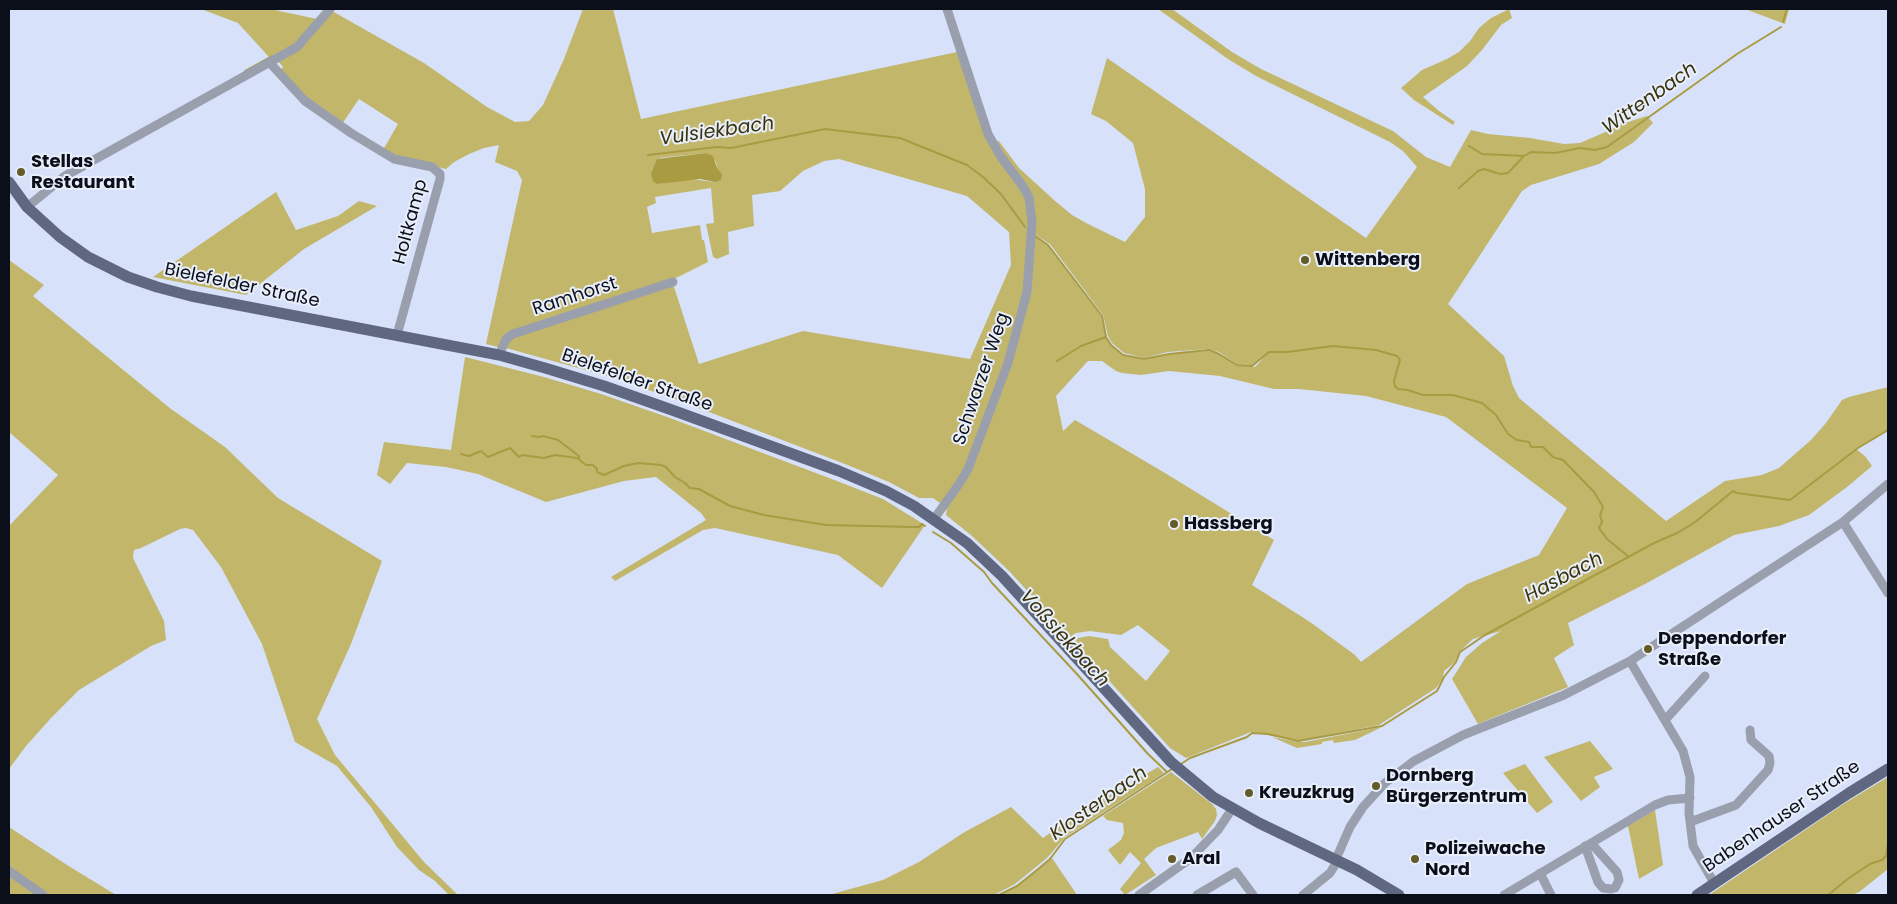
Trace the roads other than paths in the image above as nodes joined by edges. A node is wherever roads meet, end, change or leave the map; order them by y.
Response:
1 (330, 9) edge
2 (947, 9) edge
3 (269, 62) junction
4 (9, 182) edge
5 (26, 207) junction
6 (673, 282) dead end
7 (397, 334) junction
8 (499, 355) junction
9 (1888, 484) edge
10 (934, 519) junction
11 (1843, 522) junction
12 (1888, 592) edge
13 (1630, 661) junction
14 (1705, 676) dead end
15 (1665, 720) junction
16 (1750, 730) dead end
17 (1888, 769) edge
18 (1690, 798) junction
19 (1232, 809) junction
20 (1690, 822) junction
21 (1588, 845) junction
22 (1337, 860) junction
23 (9, 871) edge
24 (1540, 873) junction
25 (1714, 884) junction
26 (1150, 892) edge
27 (42, 895) edge
28 (1139, 895) edge
29 (1197, 895) edge
30 (1253, 895) edge
31 (1303, 895) edge
32 (1399, 895) edge
33 (1504, 895) edge
34 (1551, 895) edge
35 (1696, 895) edge

1 - 3 street
2 - 10 street, Schwarzer Weg
3 - 5 street
3 - 7 street, Holtkamp
4 - 5 main road, Bielefelder Straße
5 - 7 main road, Bielefelder Straße
6 - 8 street, Ramhorst
7 - 8 main road, Bielefelder Straße
8 - 10 main road, Bielefelder Straße
9 - 11 street
10 - 19 main road, Bielefelder Straße
11 - 12 street
11 - 13 street
13 - 15 street
13 - 22 street
14 - 15 street
15 - 18 street
16 - 20 street
17 - 25 main road, Babenhauser Straße
18 - 20 street
18 - 21 street
19 - 22 main road, Bielefelder Straße
19 - 26 street
20 - 25 street
21 - 21 street
21 - 24 street
22 - 31 street
22 - 32 main road, Bielefelder Straße
23 - 27 street
24 - 33 street
24 - 34 street
25 - 35 main road, Babenhauser Straße
26 - 28 street
29 - 30 street

